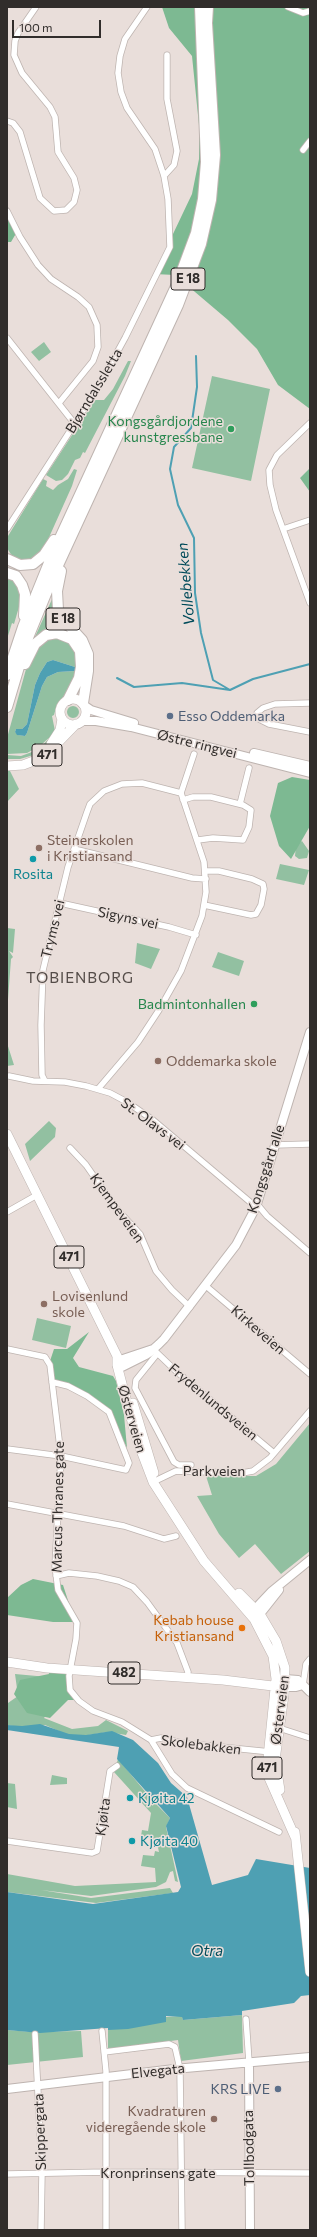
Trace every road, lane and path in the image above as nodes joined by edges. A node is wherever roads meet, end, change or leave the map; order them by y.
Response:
1 (36, 7) edge
2 (147, 7) edge
3 (200, 7) edge
4 (208, 7) edge
5 (288, 7) edge
6 (310, 10) edge
7 (167, 55) dead end
8 (7, 121) edge
9 (310, 141) edge
10 (303, 150) dead end
11 (164, 176) junction
12 (7, 211) edge
13 (7, 338) edge
14 (59, 403) junction
15 (74, 423) junction
16 (310, 423) edge
17 (72, 513) junction
18 (310, 520) edge
19 (7, 529) edge
20 (283, 529) junction
21 (74, 530) junction
22 (7, 559) edge
23 (7, 572) edge
24 (310, 603) edge
25 (23, 627) junction
26 (7, 675) edge
27 (10, 697) junction
28 (68, 700) junction
29 (310, 702) edge
30 (84, 705) junction
31 (7, 707) edge
32 (62, 718) junction
33 (79, 723) junction
34 (310, 732) edge
35 (194, 754) dead end
36 (7, 762) edge
37 (7, 766) edge
38 (310, 766) edge
39 (249, 768) dead end
40 (310, 773) edge
41 (181, 793) junction
42 (183, 800) junction
43 (240, 804) junction
44 (198, 840) junction
45 (74, 849) junction
46 (205, 871) junction
47 (206, 879) junction
48 (60, 903) junction
49 (204, 905) junction
50 (196, 936) junction
51 (310, 1032) edge
52 (9, 1076) dead end
53 (45, 1081) junction
54 (98, 1089) junction
55 (7, 1134) edge
56 (310, 1144) edge
57 (275, 1145) junction
58 (70, 1148) dead end
59 (37, 1195) junction
60 (256, 1208) junction
61 (7, 1212) edge
62 (266, 1216) junction
63 (310, 1253) edge
64 (206, 1286) junction
65 (190, 1307) junction
66 (7, 1349) edge
67 (155, 1351) junction
68 (119, 1362) junction
69 (310, 1374) edge
70 (52, 1382) junction
71 (310, 1410) edge
72 (7, 1449) edge
73 (274, 1453) junction
74 (61, 1456) junction
75 (192, 1465) dead end
76 (155, 1481) junction
77 (7, 1504) edge
78 (58, 1514) junction
79 (176, 1536) dead end
80 (310, 1560) edge
81 (56, 1576) junction
82 (255, 1613) junction
83 (310, 1659) edge
84 (7, 1662) edge
85 (71, 1669) junction
86 (187, 1678) junction
87 (280, 1683) junction
88 (303, 1685) junction
89 (310, 1692) edge
90 (278, 1728) junction
91 (310, 1738) edge
92 (151, 1740) junction
93 (271, 1752) junction
94 (117, 1766) dead end
95 (279, 1832) dead end
96 (7, 1841) edge
97 (310, 1972) edge
98 (246, 2019) dead end
99 (102, 2031) dead end
100 (36, 2034) dead end
101 (104, 2052) junction
102 (310, 2057) edge
103 (248, 2062) junction
104 (180, 2069) junction
105 (106, 2077) junction
106 (38, 2085) junction
107 (7, 2089) edge
108 (106, 2172) junction
109 (42, 2173) junction
110 (182, 2173) junction
111 (250, 2173) junction
112 (310, 2173) edge
113 (7, 2174) edge
114 (41, 2230) edge
115 (106, 2230) edge
116 (182, 2230) edge
117 (250, 2230) edge

1 - 8 street
2 - 11 street
3 - 17 highway, E 18
4 - 21 highway, E 18
5 - 6 street
7 - 11 street
9 - 10 street
11 - 15 street, Bjørndalssletta
12 - 14 street
13 - 14 street
14 - 15 street
15 - 19 street, Bjørndalssletta
16 - 20 street
17 - 22 highway, E 18
17 - 25 highway, E 18
18 - 20 street
20 - 24 street
21 - 27 highway, E 18
21 - 30 highway, E 18
23 - 25 highway, E 18
25 - 26 highway, E 18
27 - 28 highway, E 18
27 - 31 highway, E 18
28 - 30 main road
28 - 32 main road, 471
29 - 34 street
30 - 33 main road
30 - 38 main road, Østre ringvei
32 - 33 main road
32 - 36 main road, 471
33 - 37 main road, 471
33 - 40 main road, Østre ringvei
35 - 41 street
39 - 43 street
41 - 42 street
41 - 45 street, Tryms vei
42 - 43 street
42 - 44 street
43 - 44 street
44 - 46 street
45 - 47 street
45 - 48 street, Tryms vei
46 - 47 street
46 - 49 street
47 - 49 street
48 - 50 street, Sigyns vei
48 - 53 street, Tryms vei
49 - 50 street
50 - 54 street
51 - 57 main road, Kongsgård alle
52 - 53 street, St. Olavs vei
53 - 54 street, St. Olavs vei
54 - 60 street, St. Olavs vei
55 - 59 main road, Østerveien / 471
56 - 57 street
57 - 60 main road, Kongsgård alle
58 - 65 street, Kjempeveien
59 - 61 street
59 - 68 main road, Østerveien / 471
60 - 62 street, St. Olavs vei
60 - 62 street, St. Olavs vei
60 - 64 main road, Kongsgård alle
62 - 63 street, St. Olavs vei
64 - 65 main road, Kongsgård alle
64 - 69 street, Kirkeveien
65 - 67 main road, Kongsgård alle
66 - 70 street, Marcus Thranes gate
67 - 68 main road, Kongsgård alle
67 - 73 street, Frydenlundsveien
67 - 75 street, Østerveien
68 - 76 main road, Østerveien / 471
70 - 74 street, Marcus Thranes gate
70 - 74 street
71 - 73 street
72 - 74 street
73 - 76 street, Parkveien
74 - 78 street, Marcus Thranes gate
76 - 82 main road, Østerveien / 471
77 - 78 street
78 - 79 street
78 - 81 street, Marcus Thranes gate
80 - 82 main road
81 - 85 street, Marcus Thranes gate
81 - 86 street
82 - 87 main road, Østerveien / 471
83 - 88 street
84 - 85 main road, 482
85 - 86 main road, 482
85 - 92 street, Marcus Thranes gate
86 - 87 main road, 482
87 - 88 main road
87 - 90 main road, Østerveien / 471
87 - 93 main road, Østerveien / 471
88 - 89 main road
90 - 91 street
90 - 93 main road, Østerveien / 471
92 - 93 street, Skolebakken
92 - 95 street
93 - 97 main road, Østerveien / 471
94 - 96 street, Kjøita
98 - 103 street, Tollbodgata
99 - 101 street
100 - 106 street, Skippergata
101 - 104 street
101 - 105 street
102 - 103 main road, Elvegata
103 - 104 main road, Elvegata
103 - 111 main road, Tollbodgata
104 - 105 main road, Elvegata
104 - 110 street
105 - 106 main road, Elvegata
105 - 108 street
106 - 107 main road, Elvegata
106 - 109 street, Skippergata
108 - 109 street, Kronprinsens gate
108 - 110 street, Kronprinsens gate
108 - 115 street
109 - 113 street, Kronprinsens gate
109 - 114 street, Skippergata
110 - 111 street, Kronprinsens gate
110 - 116 street
111 - 112 street, Kronprinsens gate
111 - 117 main road, Tollbodgata

